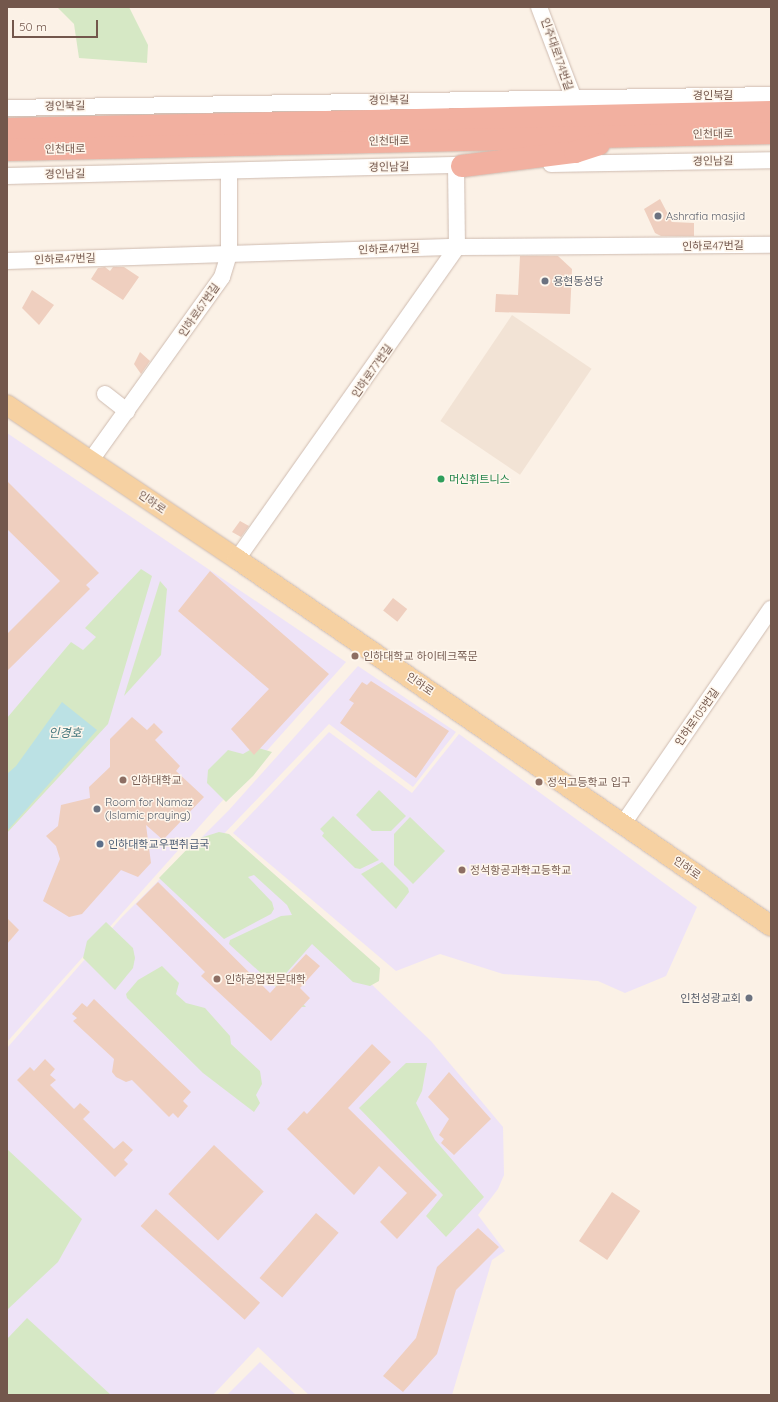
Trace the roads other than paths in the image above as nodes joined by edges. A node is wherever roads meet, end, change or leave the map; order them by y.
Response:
1 (539, 7) edge
2 (771, 95) edge
3 (573, 99) junction
4 (7, 108) edge
5 (771, 112) edge
6 (7, 129) edge
7 (771, 133) edge
8 (623, 136) junction
9 (7, 150) edge
10 (771, 160) edge
11 (459, 166) junction
12 (229, 171) junction
13 (7, 176) edge
14 (771, 245) edge
15 (456, 247) junction
16 (228, 254) junction
17 (7, 261) edge
18 (106, 394) dead end
19 (7, 405) edge
20 (127, 411) junction
21 (92, 460) junction
22 (237, 559) junction
23 (771, 609) edge
24 (623, 824) junction
25 (771, 926) edge

1 - 3 street, 인주대로174번길
2 - 3 street, 경인북길
3 - 4 street, 경인북길
5 - 6 highway, 인천대로
7 - 8 highway, 인천대로
8 - 9 highway, 인천대로
8 - 11 highway
10 - 11 street, 경인남길
11 - 12 street, 경인남길
11 - 15 street
12 - 13 street, 경인남길
12 - 16 street, 인하로67번길
14 - 15 street, 인하로47번길
15 - 16 street, 인하로47번길
15 - 22 street, 인하로77번길
16 - 17 street, 인하로47번길
16 - 20 street, 인하로67번길
18 - 20 street
19 - 21 main road, 인하로
20 - 21 street, 인하로67번길
21 - 22 main road, 인하로
22 - 24 main road, 인하로
23 - 24 street, 인하로105번길
24 - 25 main road, 인하로

